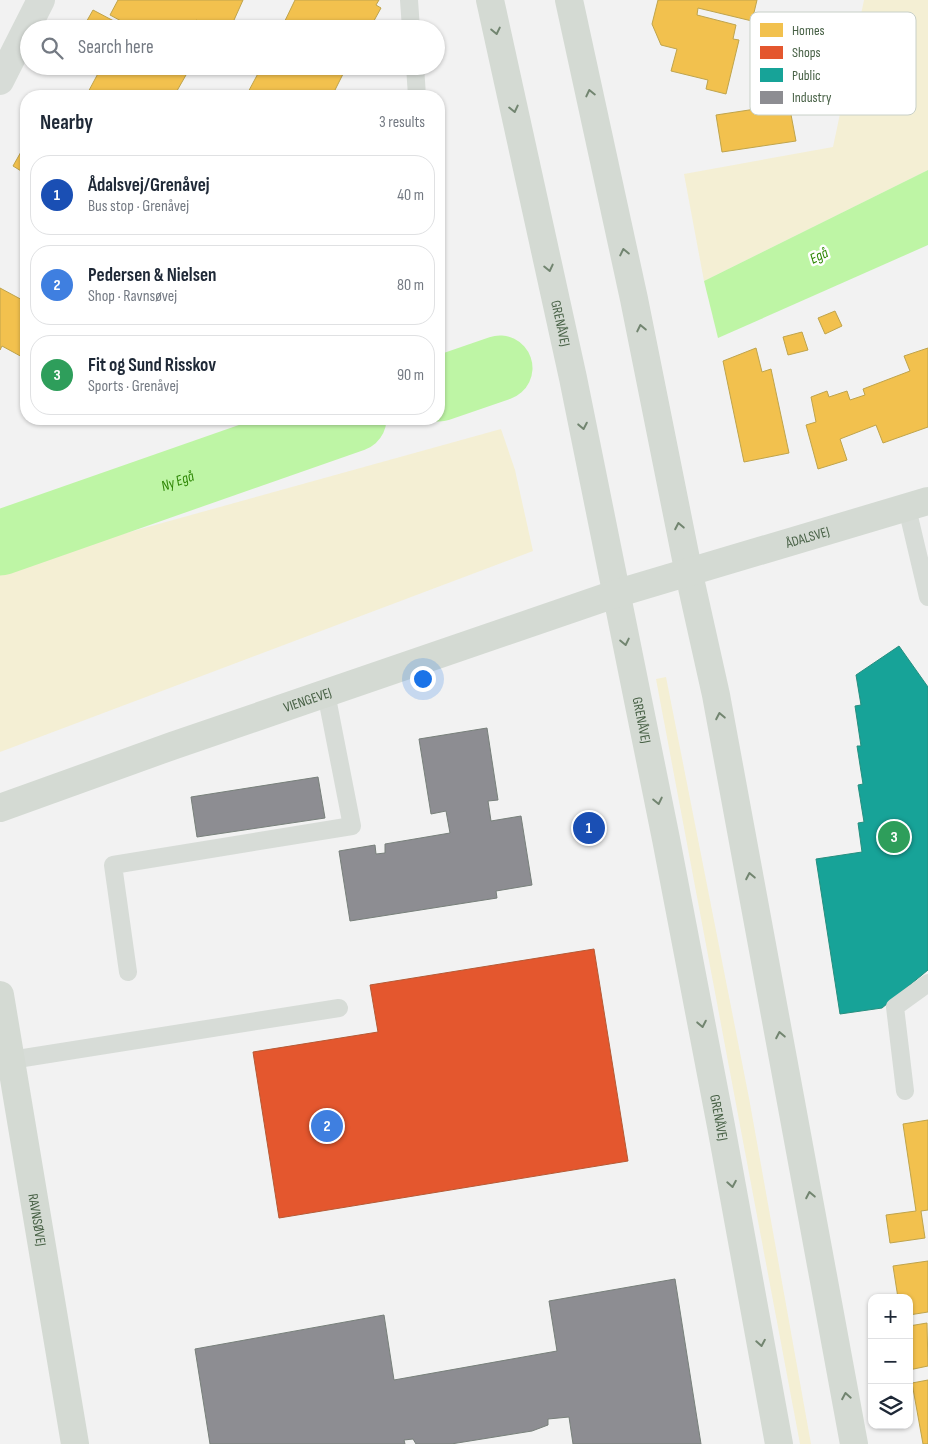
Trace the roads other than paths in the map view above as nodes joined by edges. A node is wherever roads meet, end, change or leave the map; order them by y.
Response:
1 (41, 0) edge
2 (409, 0) edge
3 (490, 0) edge
4 (569, 0) edge
5 (31, 20) edge
6 (410, 20) edge
7 (20, 41) edge
8 (416, 75) edge
9 (0, 81) edge
10 (417, 90) edge
11 (917, 505) edge
12 (689, 574) junction
13 (615, 594) junction
14 (928, 597) edge
15 (326, 693) junction
16 (0, 808) edge
17 (128, 972) dead end
18 (928, 984) edge
19 (0, 995) edge
20 (339, 1008) dead end
21 (11, 1060) junction
22 (905, 1091) dead end
23 (75, 1444) edge
24 (779, 1444) edge
25 (854, 1444) edge

1 - 5 street
2 - 6 lane
3 -> 13 main road, GRENÅVEJ
12 -> 4 main road
7 - 9 street
8 - 10 lane
11 - 12 main road, ÅDALSVEJ
11 - 14 lane
12 - 13 main road, ÅDALSVEJ
25 -> 12 main road
13 - 15 main road, VIENGEVEJ
13 -> 24 main road, GRENÅVEJ
15 - 16 main road, VIENGEVEJ
15 - 17 lane
18 - 22 lane
19 - 21 main road, RAVNSØVEJ
20 - 21 lane
21 - 23 main road, RAVNSØVEJ

